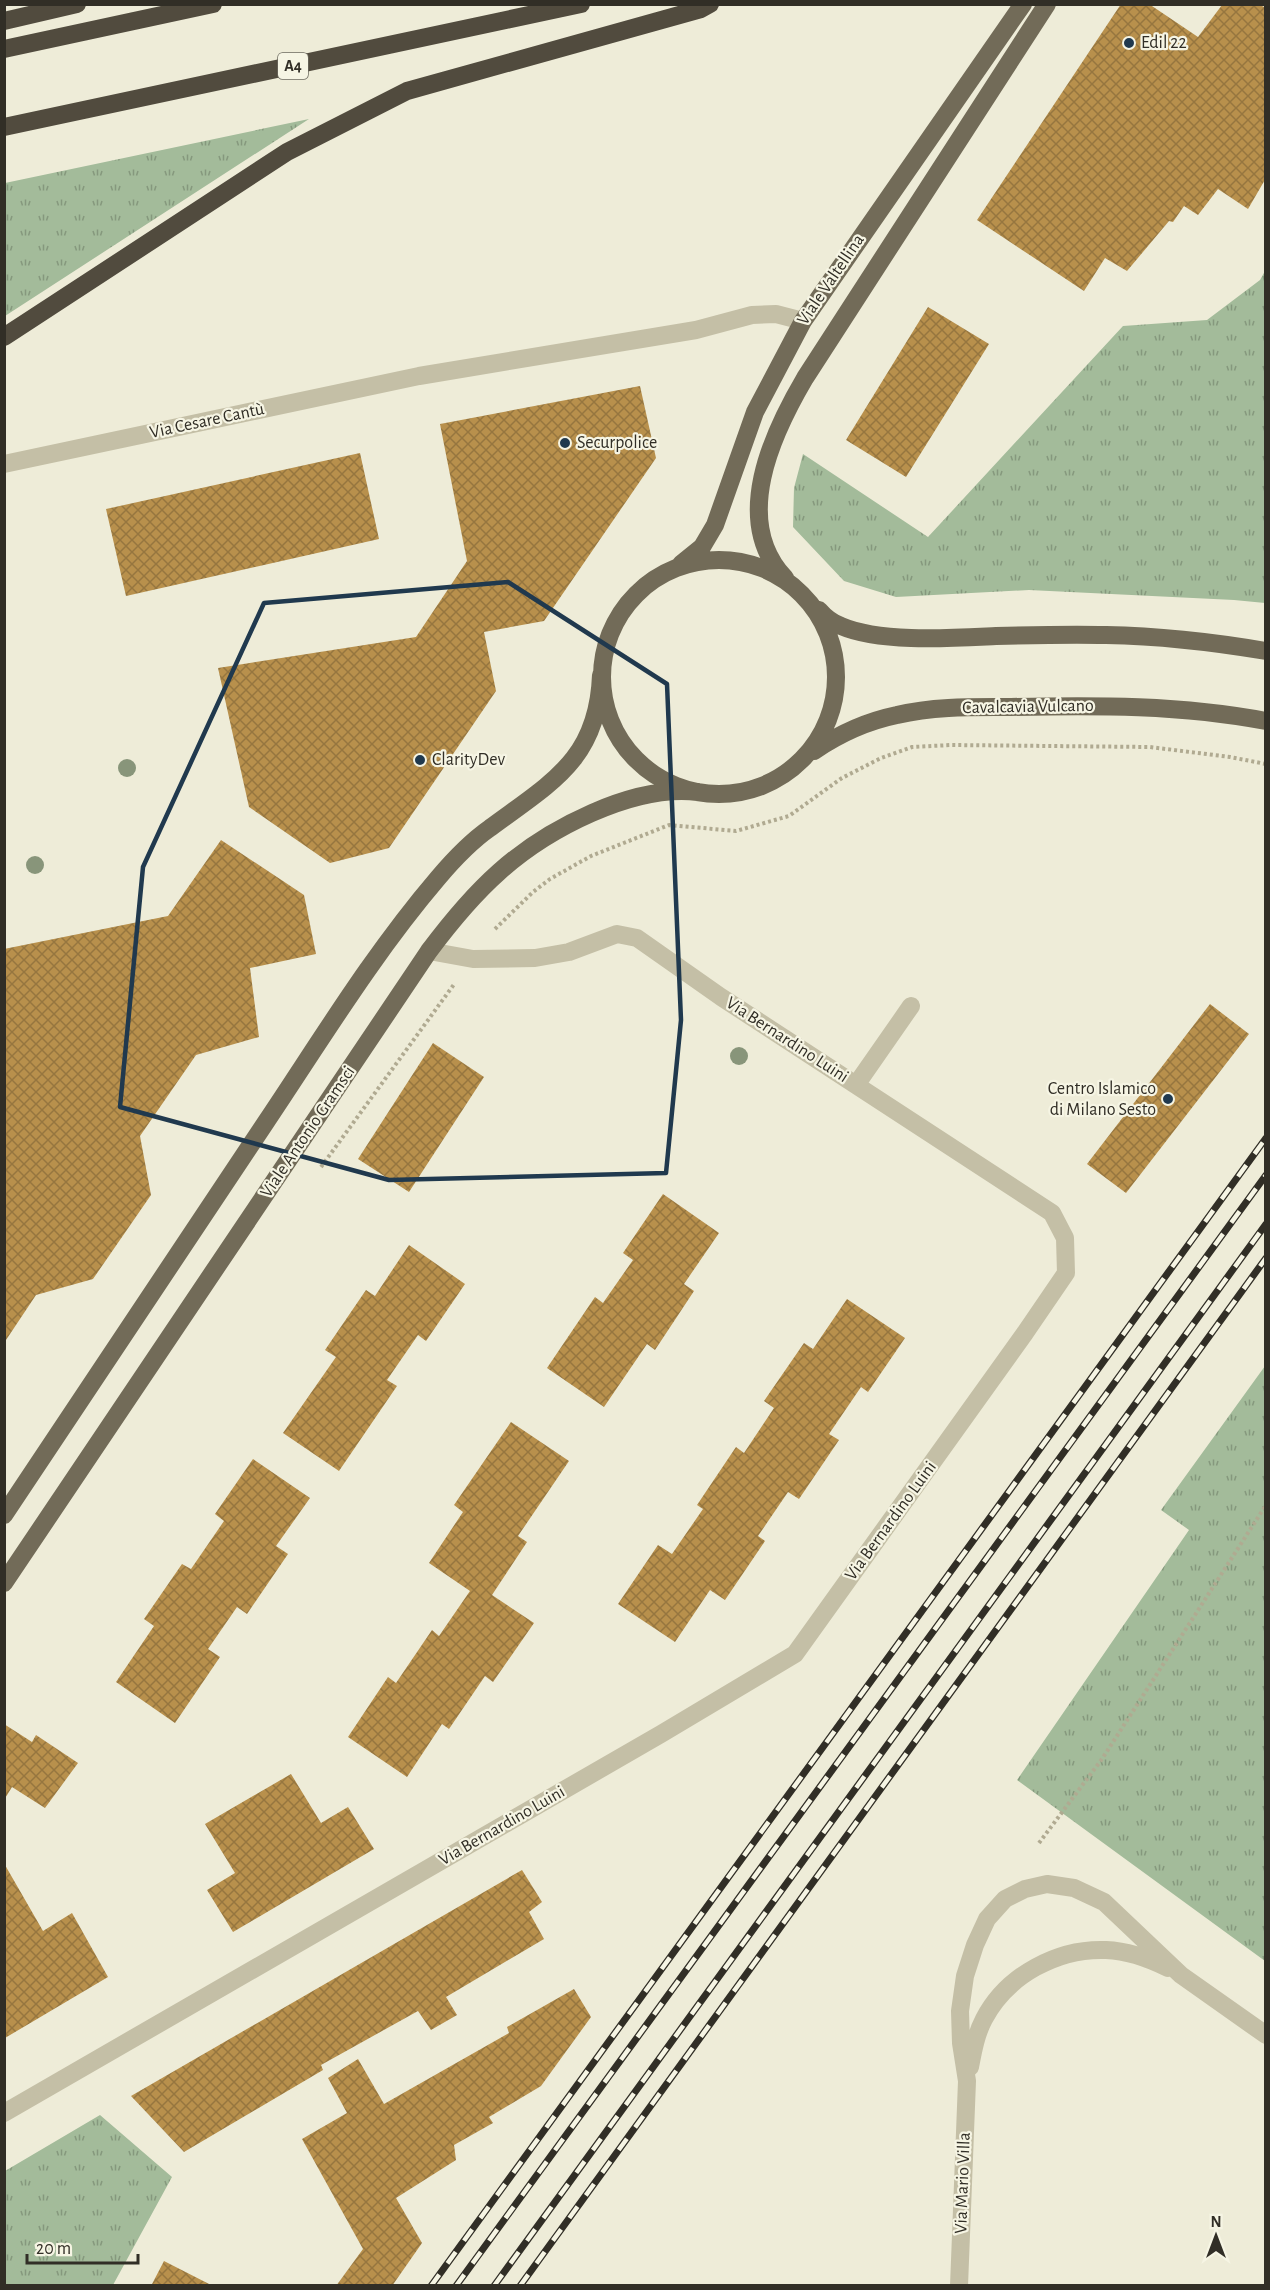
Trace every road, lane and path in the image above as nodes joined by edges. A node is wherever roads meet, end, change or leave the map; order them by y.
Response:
1 (77, 4) edge
2 (213, 4) edge
3 (580, 4) edge
4 (710, 4) edge
5 (1023, 4) edge
6 (1047, 4) edge
7 (4, 21) edge
8 (4, 49) edge
9 (4, 127) edge
10 (803, 321) junction
11 (4, 337) edge
12 (4, 464) edge
13 (672, 570) junction
14 (793, 586) junction
15 (808, 600) junction
16 (1266, 651) edge
17 (602, 675) junction
18 (1266, 721) edge
19 (801, 761) junction
20 (1266, 764) edge
21 (698, 792) junction
22 (429, 951) junction
23 (473, 959) junction
24 (911, 1006) dead end
25 (856, 1085) junction
26 (320, 1169) dead end
27 (1266, 1505) edge
28 (4, 1515) edge
29 (4, 1583) edge
30 (1039, 1843) dead end
31 (1181, 1975) junction
32 (1266, 2035) edge
33 (966, 2081) junction
34 (4, 2113) edge
35 (959, 2286) edge

1 - 7 highway
2 - 8 highway
3 - 9 highway, A4
4 - 11 highway
5 - 10 main road, Viale Valtellina
6 - 14 main road, Viale Valtellina
10 - 12 street, Via Cesare Cantù
10 - 13 main road, Viale Valtellina
13 - 14 main road
13 - 17 main road
14 - 15 main road
15 - 16 main road
15 - 19 main road
17 - 21 main road
17 - 28 main road
18 - 19 main road, Cavalcavia Vulcano
19 - 21 main road
20 - 23 path
21 - 22 main road, Viale Antonio Gramsci
22 - 23 street, Via Bernardino Luini
22 - 29 main road, Viale Antonio Gramsci
23 - 25 street, Via Bernardino Luini
23 - 26 path
24 - 25 street
25 - 34 street, Via Bernardino Luini
27 - 30 path
31 - 32 street, Via Mario Villa
31 - 33 street, Via Mario Villa
31 - 33 street, Via Mario Villa
33 - 35 street, Via Mario Villa

